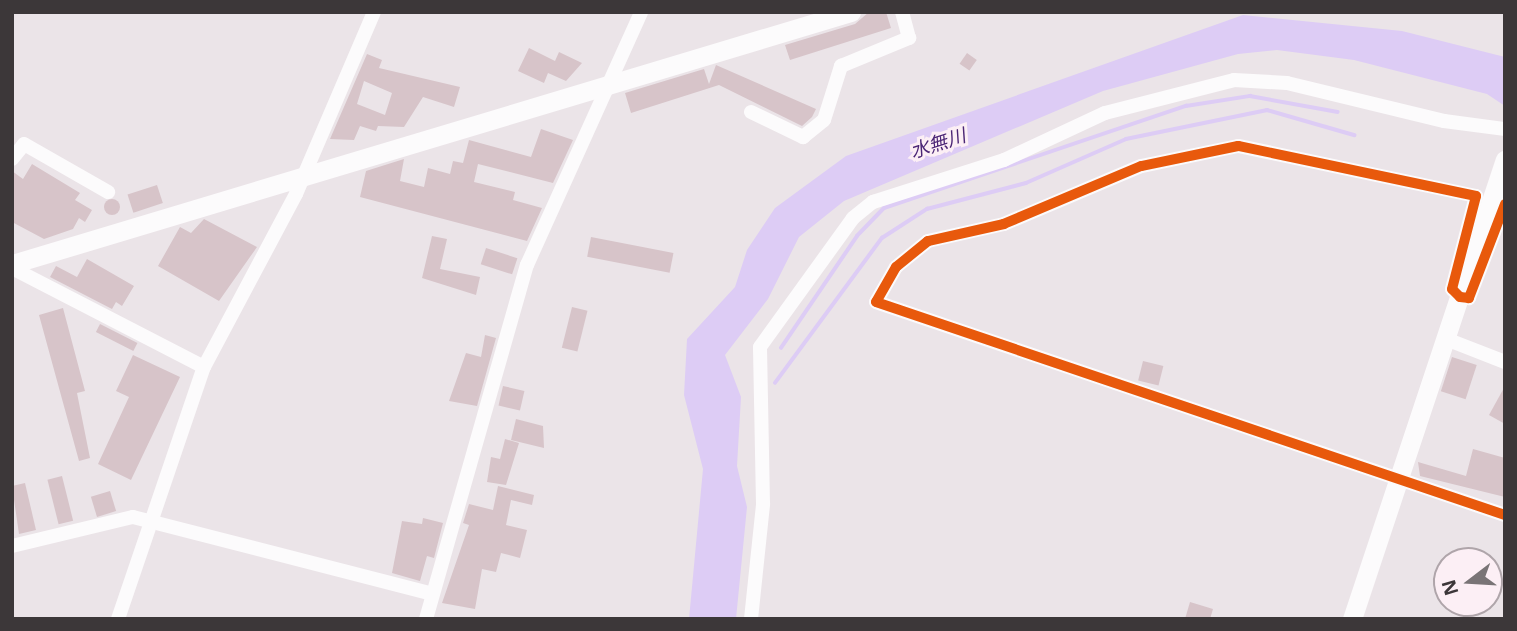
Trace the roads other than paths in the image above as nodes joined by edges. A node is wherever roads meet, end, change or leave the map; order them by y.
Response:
1 (374, 12) edge
2 (641, 12) edge
3 (850, 12) edge
4 (902, 12) edge
5 (602, 88) junction
6 (751, 112) dead end
7 (1505, 129) edge
8 (12, 159) edge
9 (1505, 160) edge
10 (302, 179) junction
11 (108, 192) dead end
12 (1498, 200) edge
13 (12, 266) edge
14 (1460, 297) junction
15 (1446, 339) junction
16 (1505, 362) edge
17 (204, 367) junction
18 (1401, 478) junction
19 (1505, 516) edge
20 (153, 522) junction
21 (12, 546) edge
22 (430, 593) junction
23 (118, 619) edge
24 (426, 619) edge
25 (751, 619) edge
26 (1352, 619) edge

1 - 10 street
2 - 5 street
3 - 5 street
4 - 6 street
5 - 10 street
5 - 22 street
7 - 25 street
8 - 11 street
9 - 12 street
10 - 13 street
10 - 17 street
12 - 14 street
13 - 17 street
14 - 15 street
14 - 18 street
15 - 16 street
15 - 18 street
17 - 20 street
18 - 19 street
18 - 26 street
20 - 21 street
20 - 22 street
20 - 23 street
22 - 24 street

